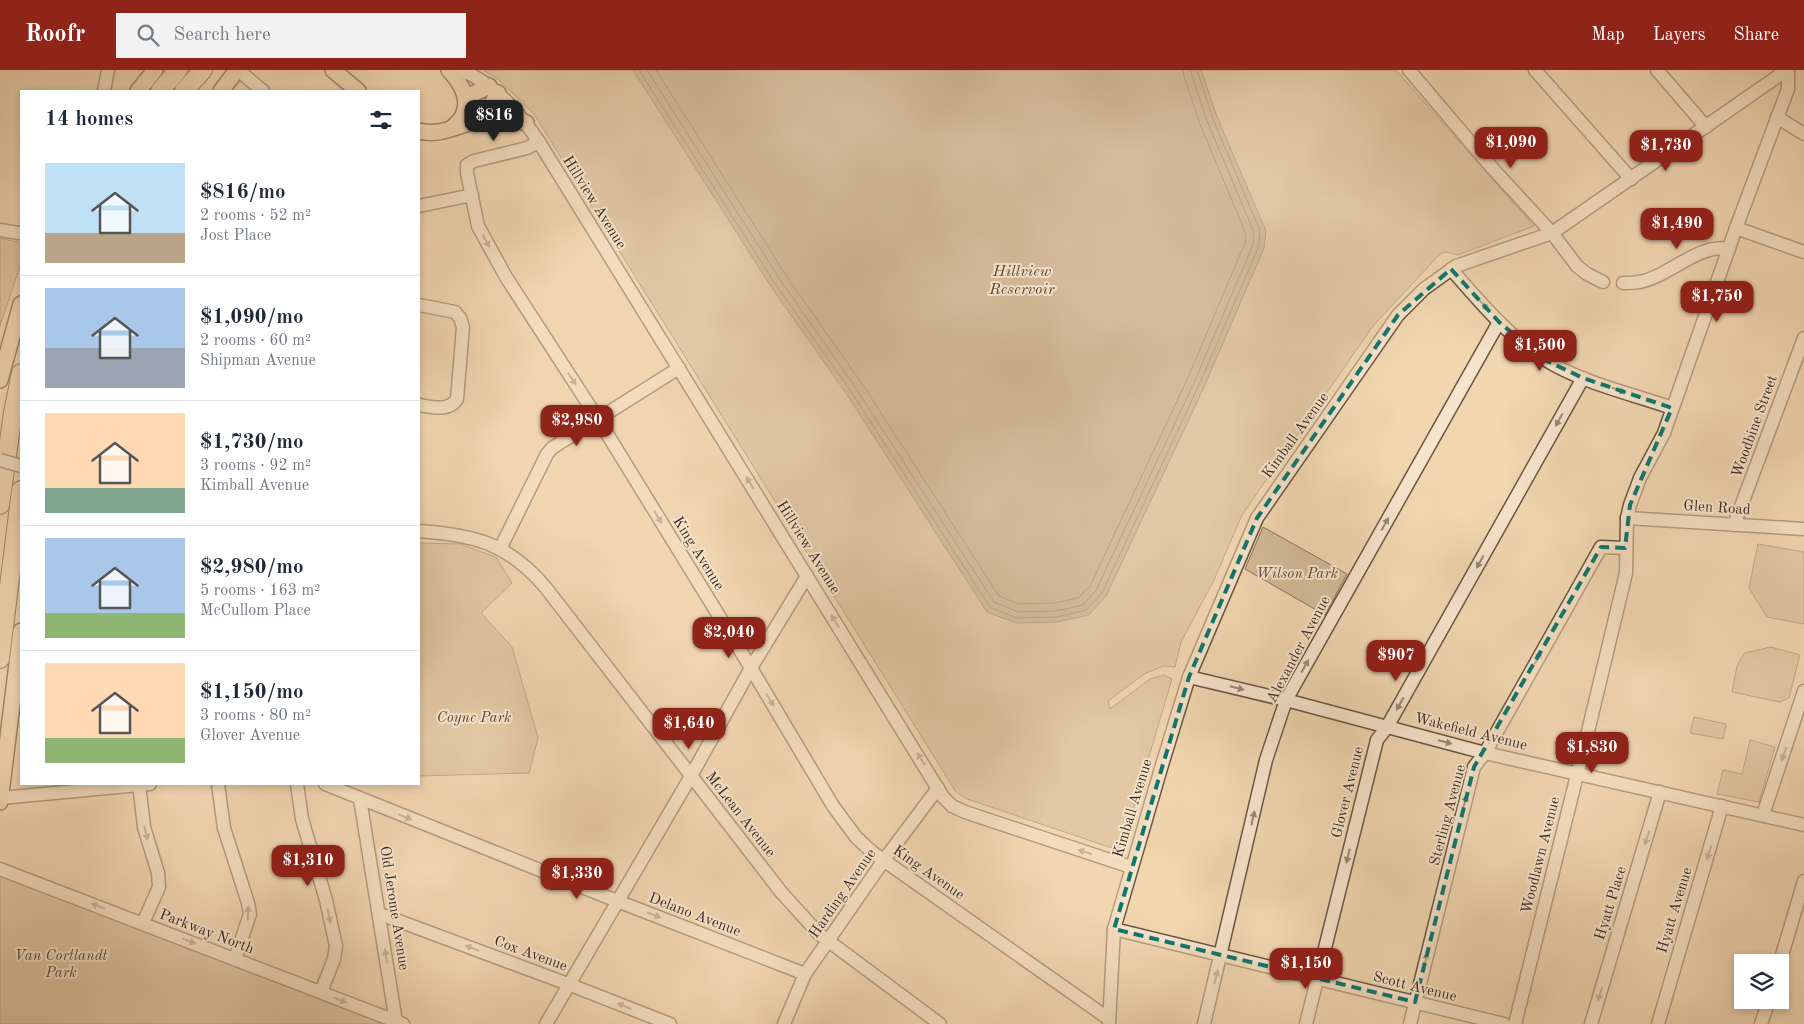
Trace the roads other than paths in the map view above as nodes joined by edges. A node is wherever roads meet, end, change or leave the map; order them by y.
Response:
1 (108, 70) edge
2 (155, 70) edge
3 (178, 70) edge
4 (203, 70) edge
5 (238, 70) edge
6 (333, 70) edge
7 (449, 70) edge
8 (461, 70) edge
9 (1409, 70) edge
10 (1535, 70) edge
11 (1657, 70) edge
12 (1787, 70) edge
13 (104, 90) edge
14 (139, 90) edge
15 (161, 90) edge
16 (185, 90) edge
17 (221, 90) edge
18 (262, 90) edge
19 (357, 90) edge
20 (493, 90) junction
21 (466, 103) junction
22 (1777, 117) junction
23 (483, 119) junction
24 (526, 123) junction
25 (1706, 127) junction
26 (452, 128) junction
27 (420, 131) edge
28 (1804, 134) edge
29 (539, 142) junction
30 (1631, 179) junction
31 (472, 195) junction
32 (420, 206) edge
33 (1736, 228) junction
34 (0, 230) edge
35 (18, 233) dead end
36 (1552, 233) junction
37 (1729, 248) junction
38 (1804, 252) edge
39 (1451, 269) junction
40 (1603, 282) dead end
41 (1623, 283) dead end
42 (420, 305) edge
43 (20, 308) edge
44 (1500, 322) junction
45 (1804, 338) edge
46 (679, 368) junction
47 (20, 378) edge
48 (1583, 378) junction
49 (0, 380) edge
50 (420, 405) edge
51 (1672, 408) junction
52 (598, 419) junction
53 (0, 460) edge
54 (20, 466) edge
55 (20, 498) edge
56 (0, 506) edge
57 (1627, 518) junction
58 (1734, 525) junction
59 (1804, 530) edge
60 (420, 531) edge
61 (1626, 548) junction
62 (500, 549) junction
63 (807, 576) junction
64 (20, 639) edge
65 (0, 659) edge
66 (751, 668) junction
67 (1190, 677) junction
68 (1804, 691) edge
69 (1286, 700) junction
70 (1387, 727) junction
71 (1484, 753) junction
72 (1578, 773) junction
73 (691, 776) junction
74 (121, 785) edge
75 (142, 785) edge
76 (218, 785) edge
77 (297, 785) edge
78 (329, 785) edge
79 (58, 788) edge
80 (938, 788) junction
81 (356, 792) edge
82 (1660, 792) junction
83 (0, 798) edge
84 (0, 802) edge
85 (1722, 806) junction
86 (1763, 816) junction
87 (1804, 825) edge
88 (884, 860) junction
89 (1131, 867) junction
90 (0, 869) edge
91 (1804, 881) edge
92 (617, 901) junction
93 (380, 914) junction
94 (143, 923) junction
95 (1114, 929) junction
96 (828, 942) junction
97 (1782, 954) edge
98 (1222, 955) junction
99 (235, 959) junction
100 (804, 974) junction
101 (1317, 978) junction
102 (568, 984) junction
103 (321, 992) junction
104 (1415, 1002) junction
105 (1765, 1009) edge
106 (1109, 1022) edge
107 (400, 1023) edge
108 (546, 1024) edge
109 (670, 1024) edge
110 (784, 1024) edge
111 (940, 1024) edge
112 (1204, 1024) edge
113 (1306, 1024) edge
114 (1410, 1024) edge
115 (1504, 1024) edge
116 (1515, 1024) edge
117 (1591, 1024) edge
118 (1658, 1024) edge
119 (1761, 1024) edge

1 - 13 street
2 - 14 main road
3 - 15 highway
4 - 16 highway
5 - 17 main road
5 - 18 street
6 - 19 main road
7 - 21 main road
8 - 20 street, Hillview Avenue
9 - 36 street
10 - 30 street
11 - 25 street
12 - 22 street
12 - 25 street, Kimball Avenue
20 - 21 main road
20 - 23 main road
20 - 24 street, Hillview Avenue
21 - 26 main road
22 - 28 street
22 - 33 street
23 - 24 main road
23 - 26 main road
24 - 29 street, Hillview Avenue
25 - 30 street, Kimball Avenue
26 - 27 main road
29 - 31 street, King Avenue
29 - 46 street, Hillview Avenue
30 - 36 street, Kimball Avenue
31 - 32 street
31 -> 52 street, King Avenue
33 - 37 street
33 - 38 street
34 - 35 street
36 - 39 street, Kimball Avenue
36 - 40 street
37 - 41 street
37 - 51 street
39 -> 44 street
39 - 67 street, Kimball Avenue
42 - 50 street
43 - 49 main road
44 - 48 street
69 -> 44 street, Alexander Avenue
45 - 58 street, Woodbine Street
46 - 52 street
63 -> 46 street, Hillview Avenue
47 - 56 highway
48 -> 51 street
48 -> 70 street, Glover Avenue
51 - 57 street
52 - 62 street
52 -> 66 street, King Avenue
53 - 54 street, bridge
55 - 65 highway
57 - 58 street, Glen Road
57 - 61 street, Woodlawn Avenue
58 - 59 street, Glen Road
60 - 62 street, McLean Avenue
71 -> 61 street, Sterling Avenue
61 - 72 street, Woodlawn Avenue
62 - 73 street, McLean Avenue
63 - 66 street
80 -> 63 street, Hillview Avenue
64 - 83 main road
66 - 73 street
66 -> 88 street, King Avenue
67 -> 69 street, Wakefield Avenue
67 - 89 street, Kimball Avenue
68 -> 86 street
69 - 70 street, Wakefield Avenue
98 -> 69 street, Alexander Avenue
70 -> 71 street, Wakefield Avenue
70 -> 101 street, Glover Avenue
71 - 72 street, Wakefield Avenue
104 -> 71 street, Sterling Avenue
72 - 82 street, Wakefield Avenue
72 - 116 street, Woodlawn Avenue
73 - 92 street
73 - 96 street, McLean Avenue
74 - 79 street
75 -> 94 street
99 -> 76 street
77 -> 103 street
78 - 81 street, Delano Avenue
79 - 83 street
80 - 88 street, Harding Avenue
89 -> 80 street, Hillview Avenue
81 -> 92 street, Delano Avenue
81 - 93 street, Old Jerome Avenue
82 - 85 street, Wakefield Avenue
82 -> 117 street, Hyatt Place
83 - 84 main road
85 - 86 street, Wakefield Avenue
85 -> 118 street, Hyatt Avenue
86 - 87 street, Wakefield Avenue
88 - 96 street, Harding Avenue
88 - 106 street, King Avenue
89 - 95 street, Kimball Avenue
94 -> 90 street, Parkway North
91 - 97 street
92 -> 100 street, Delano Avenue
92 - 102 street
102 -> 93 street, Cox Avenue
107 -> 93 street, Old Jerome Avenue
94 -> 99 street, Parkway North
95 - 98 street, Scott Avenue
95 - 106 street, Kimball Avenue
96 - 100 street, Harding Avenue
96 - 111 street, McLean Avenue
98 - 101 street, Scott Avenue
112 -> 98 street, Alexander Avenue
99 - 103 street, Parkway North
100 - 110 street, Harding Avenue
101 - 104 street, Scott Avenue
101 - 113 street, Glover Avenue
102 - 108 street
109 -> 102 street, Cox Avenue
103 -> 107 street, Parkway North
104 - 114 street, Sterling Avenue
104 - 115 street, Scott Avenue
105 - 119 street

